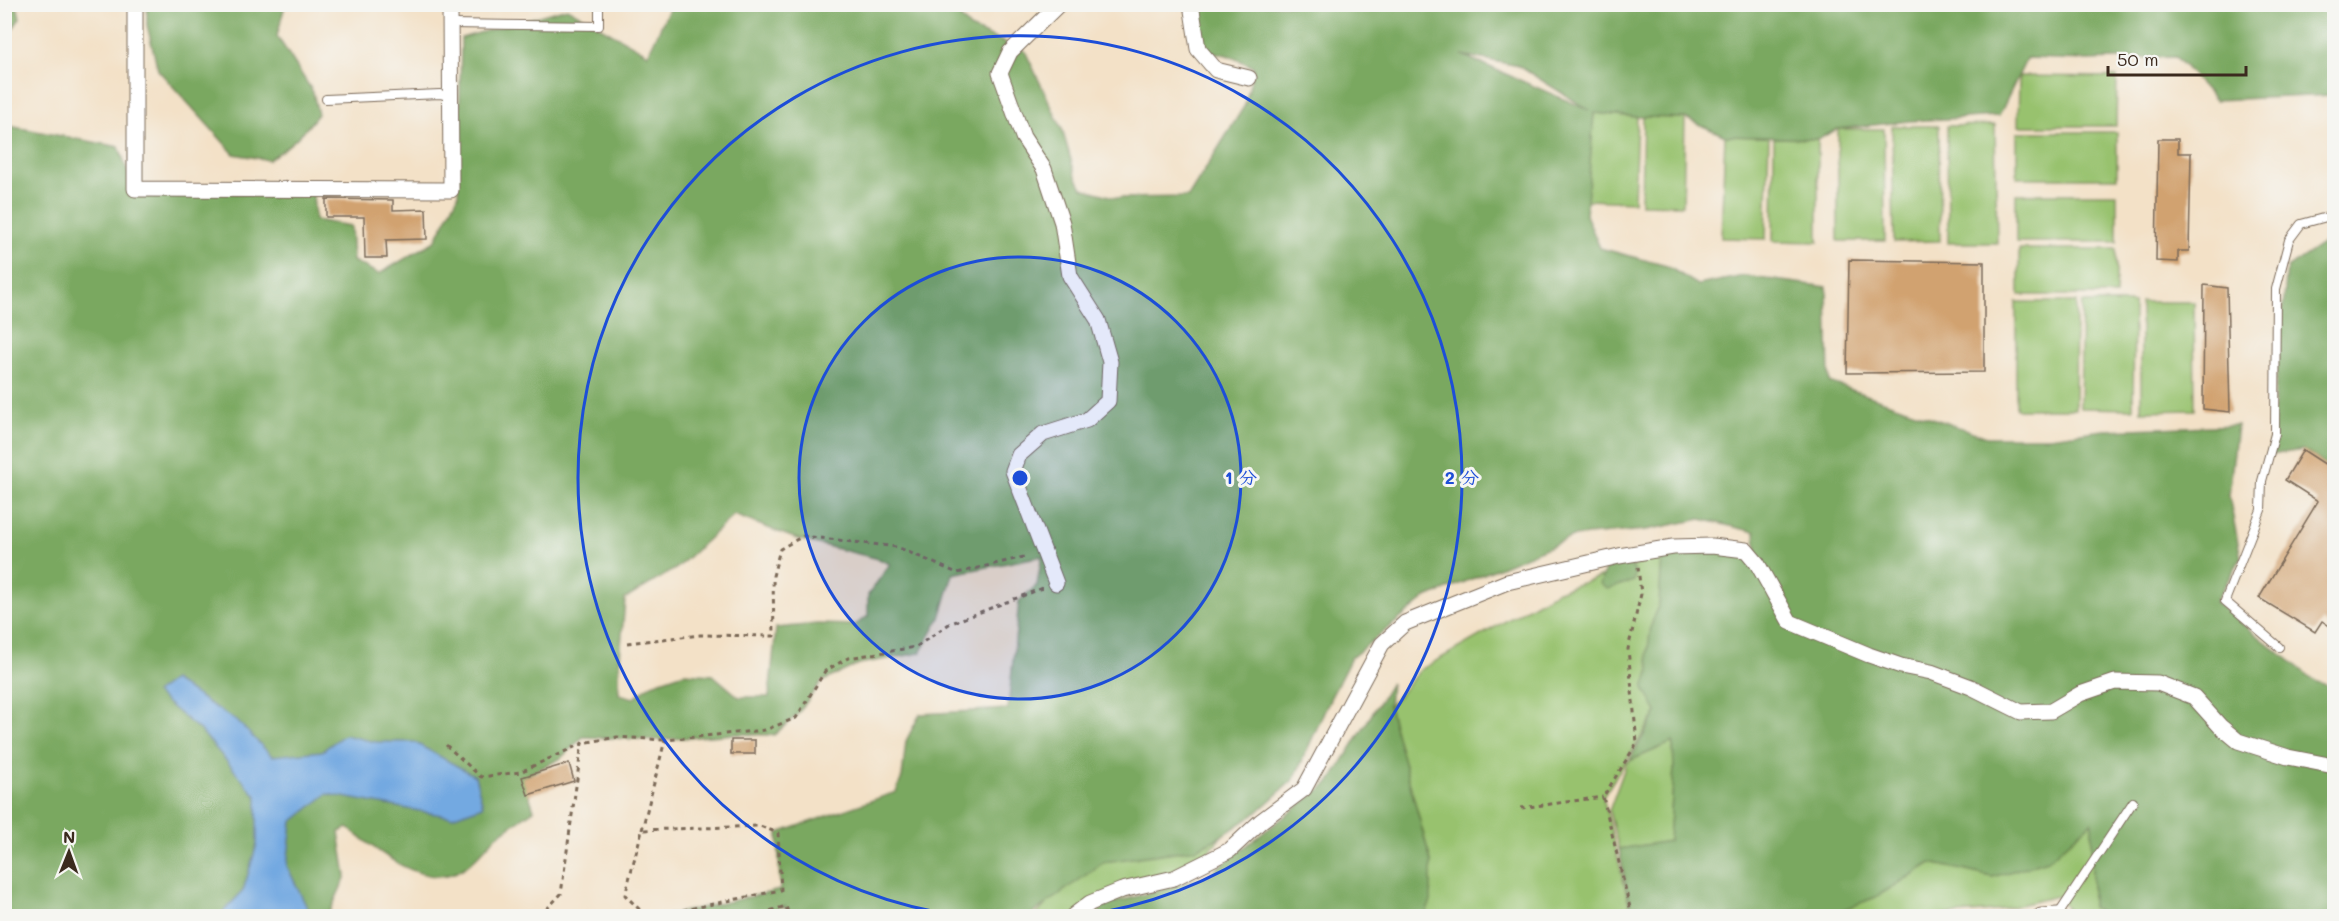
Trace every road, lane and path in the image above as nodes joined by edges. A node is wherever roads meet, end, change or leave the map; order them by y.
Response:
1 (135, 4) edge
2 (450, 4) edge
3 (599, 4) edge
4 (1059, 4) edge
5 (1191, 4) edge
6 (450, 24) junction
7 (1249, 78) dead end
8 (451, 97) junction
9 (326, 99) dead end
10 (2334, 215) edge
11 (1636, 553) junction
12 (1045, 555) junction
13 (1056, 583) joint
14 (627, 644) dead end
15 (2279, 647) dead end
16 (665, 740) junction
17 (582, 744) junction
18 (446, 745) dead end
19 (2334, 766) edge
20 (1603, 796) junction
21 (2133, 802) dead end
22 (1521, 808) dead end
23 (642, 830) junction
24 (540, 916) edge
25 (646, 916) edge
26 (655, 916) edge
27 (753, 916) edge
28 (789, 916) edge
29 (1073, 916) edge
30 (1632, 916) edge
31 (2040, 916) edge
32 (2058, 916) edge

1 - 8 street
2 - 6 street
3 - 6 lane
4 - 12 street
5 - 7 street
6 - 8 street
8 - 9 lane
10 - 15 lane
11 - 19 street
11 - 20 path
11 - 29 street
12 - 13 street
12 - 14 path
13 - 16 path
16 - 17 path
16 - 23 path
17 - 18 path
17 - 24 path
20 - 22 path
20 - 30 path
21 - 32 lane
23 - 25 path
23 - 26 path
27 - 28 path
31 - 32 street

